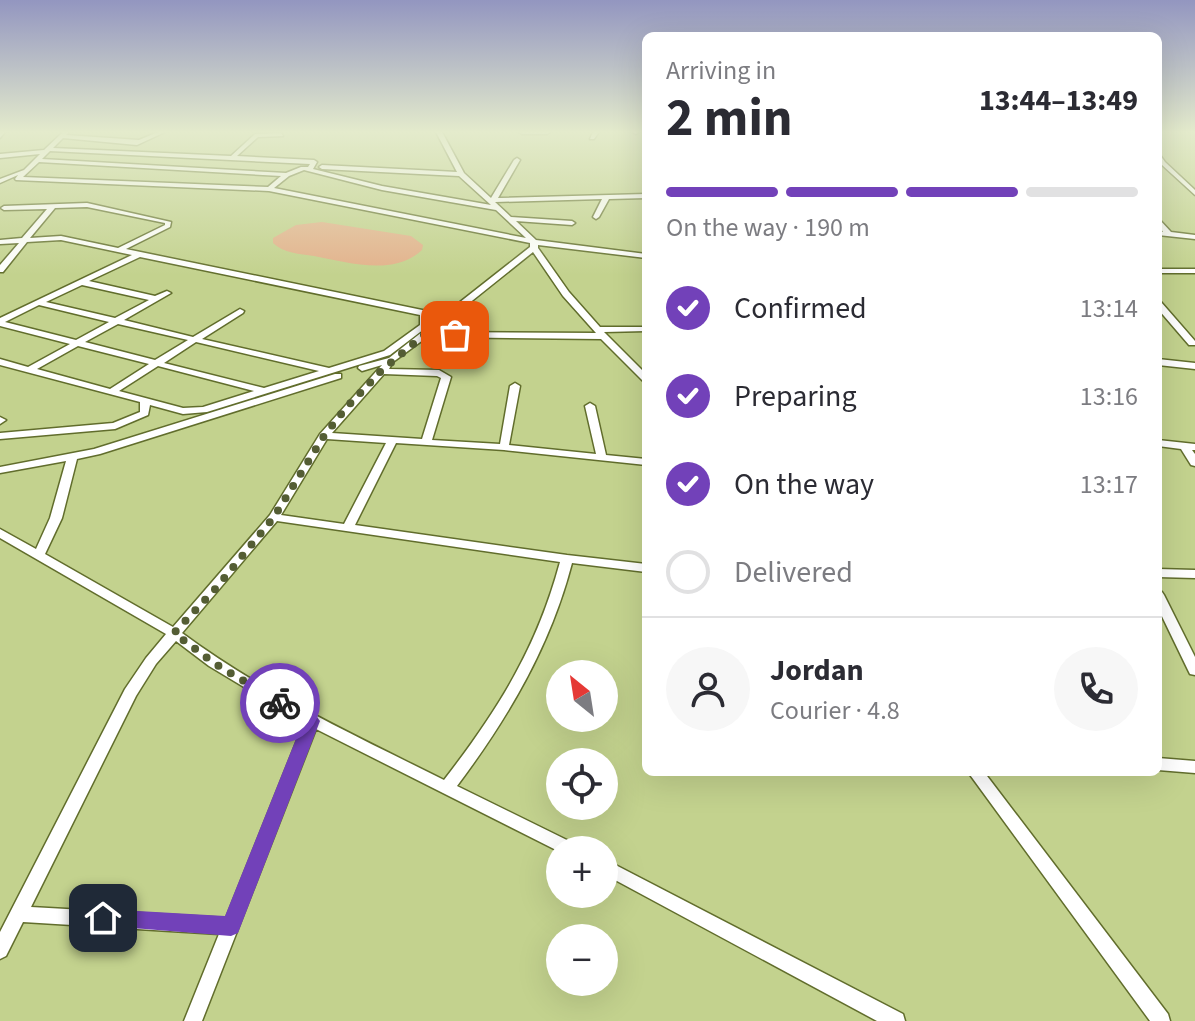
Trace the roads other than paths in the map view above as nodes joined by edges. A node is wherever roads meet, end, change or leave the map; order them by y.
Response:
1 (34, 180) edge
2 (281, 180) edge
3 (352, 180) edge
4 (467, 180) edge
5 (506, 180) edge
6 (269, 189) junction
7 (642, 196) edge
8 (606, 198) junction
9 (494, 203) junction
10 (48, 206) junction
11 (4, 208) dead end
12 (596, 217) dead end
13 (509, 219) junction
14 (572, 223) dead end
15 (1162, 225) edge
16 (1162, 233) edge
17 (1169, 234) junction
18 (1195, 237) edge
19 (25, 240) junction
20 (0, 242) edge
21 (534, 245) junction
22 (119, 250) junction
23 (138, 254) junction
24 (642, 256) edge
25 (0, 270) edge
26 (1162, 271) edge
27 (1195, 271) edge
28 (81, 282) junction
29 (167, 293) dead end
30 (156, 299) junction
31 (39, 303) junction
32 (1162, 309) edge
33 (240, 311) dead end
34 (117, 321) junction
35 (0, 322) edge
36 (642, 329) edge
37 (600, 333) junction
38 (425, 334) junction
39 (195, 339) junction
40 (77, 343) junction
41 (1192, 343) dead end
42 (392, 360) junction
43 (0, 362) edge
44 (1162, 362) edge
45 (156, 364) junction
46 (1195, 366) edge
47 (29, 370) junction
48 (329, 371) junction
49 (381, 371) junction
50 (642, 375) edge
51 (515, 386) dead end
52 (264, 391) junction
53 (111, 392) junction
54 (145, 401) junction
55 (590, 406) dead end
56 (172, 408) junction
57 (145, 413) junction
58 (0, 436) edge
59 (324, 436) junction
60 (392, 441) junction
61 (426, 442) junction
62 (1162, 443) edge
63 (1190, 446) edge
64 (504, 447) junction
65 (72, 458) junction
66 (602, 458) junction
67 (642, 462) edge
68 (1195, 463) edge
69 (0, 470) edge
70 (274, 517) junction
71 (348, 527) junction
72 (0, 533) edge
73 (39, 555) junction
74 (567, 559) junction
75 (642, 568) edge
76 (1162, 573) edge
77 (1195, 574) edge
78 (1162, 603) edge
79 (174, 633) junction
80 (1195, 670) edge
81 (312, 721) junction
82 (1162, 764) edge
83 (1195, 767) edge
84 (978, 776) edge
85 (447, 787) junction
86 (546, 837) edge
87 (618, 873) edge
88 (19, 914) junction
89 (231, 926) junction
90 (0, 950) edge
91 (193, 1021) edge
92 (896, 1021) edge
93 (1161, 1021) edge

1 - 6 street
2 - 6 street
3 - 9 street
4 - 9 street
5 - 9 street
6 - 21 street
7 - 8 street
8 - 9 street
8 - 12 street
9 - 13 street
10 - 11 street
10 - 19 street
10 - 22 street
13 - 14 street
13 - 21 street
15 - 17 street
16 - 17 street
17 - 18 street
19 - 20 street
19 - 22 street
19 - 25 street
21 - 24 street
21 - 37 street
21 - 38 street
22 - 23 street
23 - 28 street
23 - 48 street
26 - 27 street
28 - 30 street
28 - 31 street
29 - 30 street
30 - 34 street
31 - 34 street
31 - 35 street
32 - 41 street
33 - 39 street
34 - 39 street
34 - 40 street
35 - 40 street
36 - 37 street
37 - 38 street
37 - 50 street
38 - 42 street
39 - 45 street
39 - 48 street
40 - 45 street
40 - 47 street
42 - 49 street
42 - 65 street
43 - 47 street
44 - 46 street
45 - 52 street
45 - 53 street
47 - 53 street
48 - 52 street
49 - 59 street
49 - 61 street
51 - 64 street
52 - 56 street
53 - 54 street
54 - 56 street
54 - 57 street
55 - 66 street
56 - 57 street
57 - 58 street
59 - 60 street
59 - 70 street
60 - 61 street
60 - 71 street
61 - 64 street
62 - 63 street
63 - 68 street
64 - 66 street
65 - 69 street
65 - 73 street
66 - 67 street
70 - 71 street
70 - 79 street
71 - 74 street
72 - 73 street
73 - 79 street
74 - 75 street
74 - 85 street
76 - 77 street
78 - 80 street
79 - 81 street
79 - 88 street
81 - 85 street
81 - 89 street
82 - 83 street
84 - 93 street
85 - 86 street
87 - 92 street
88 - 89 street
88 - 90 street
89 - 91 street

